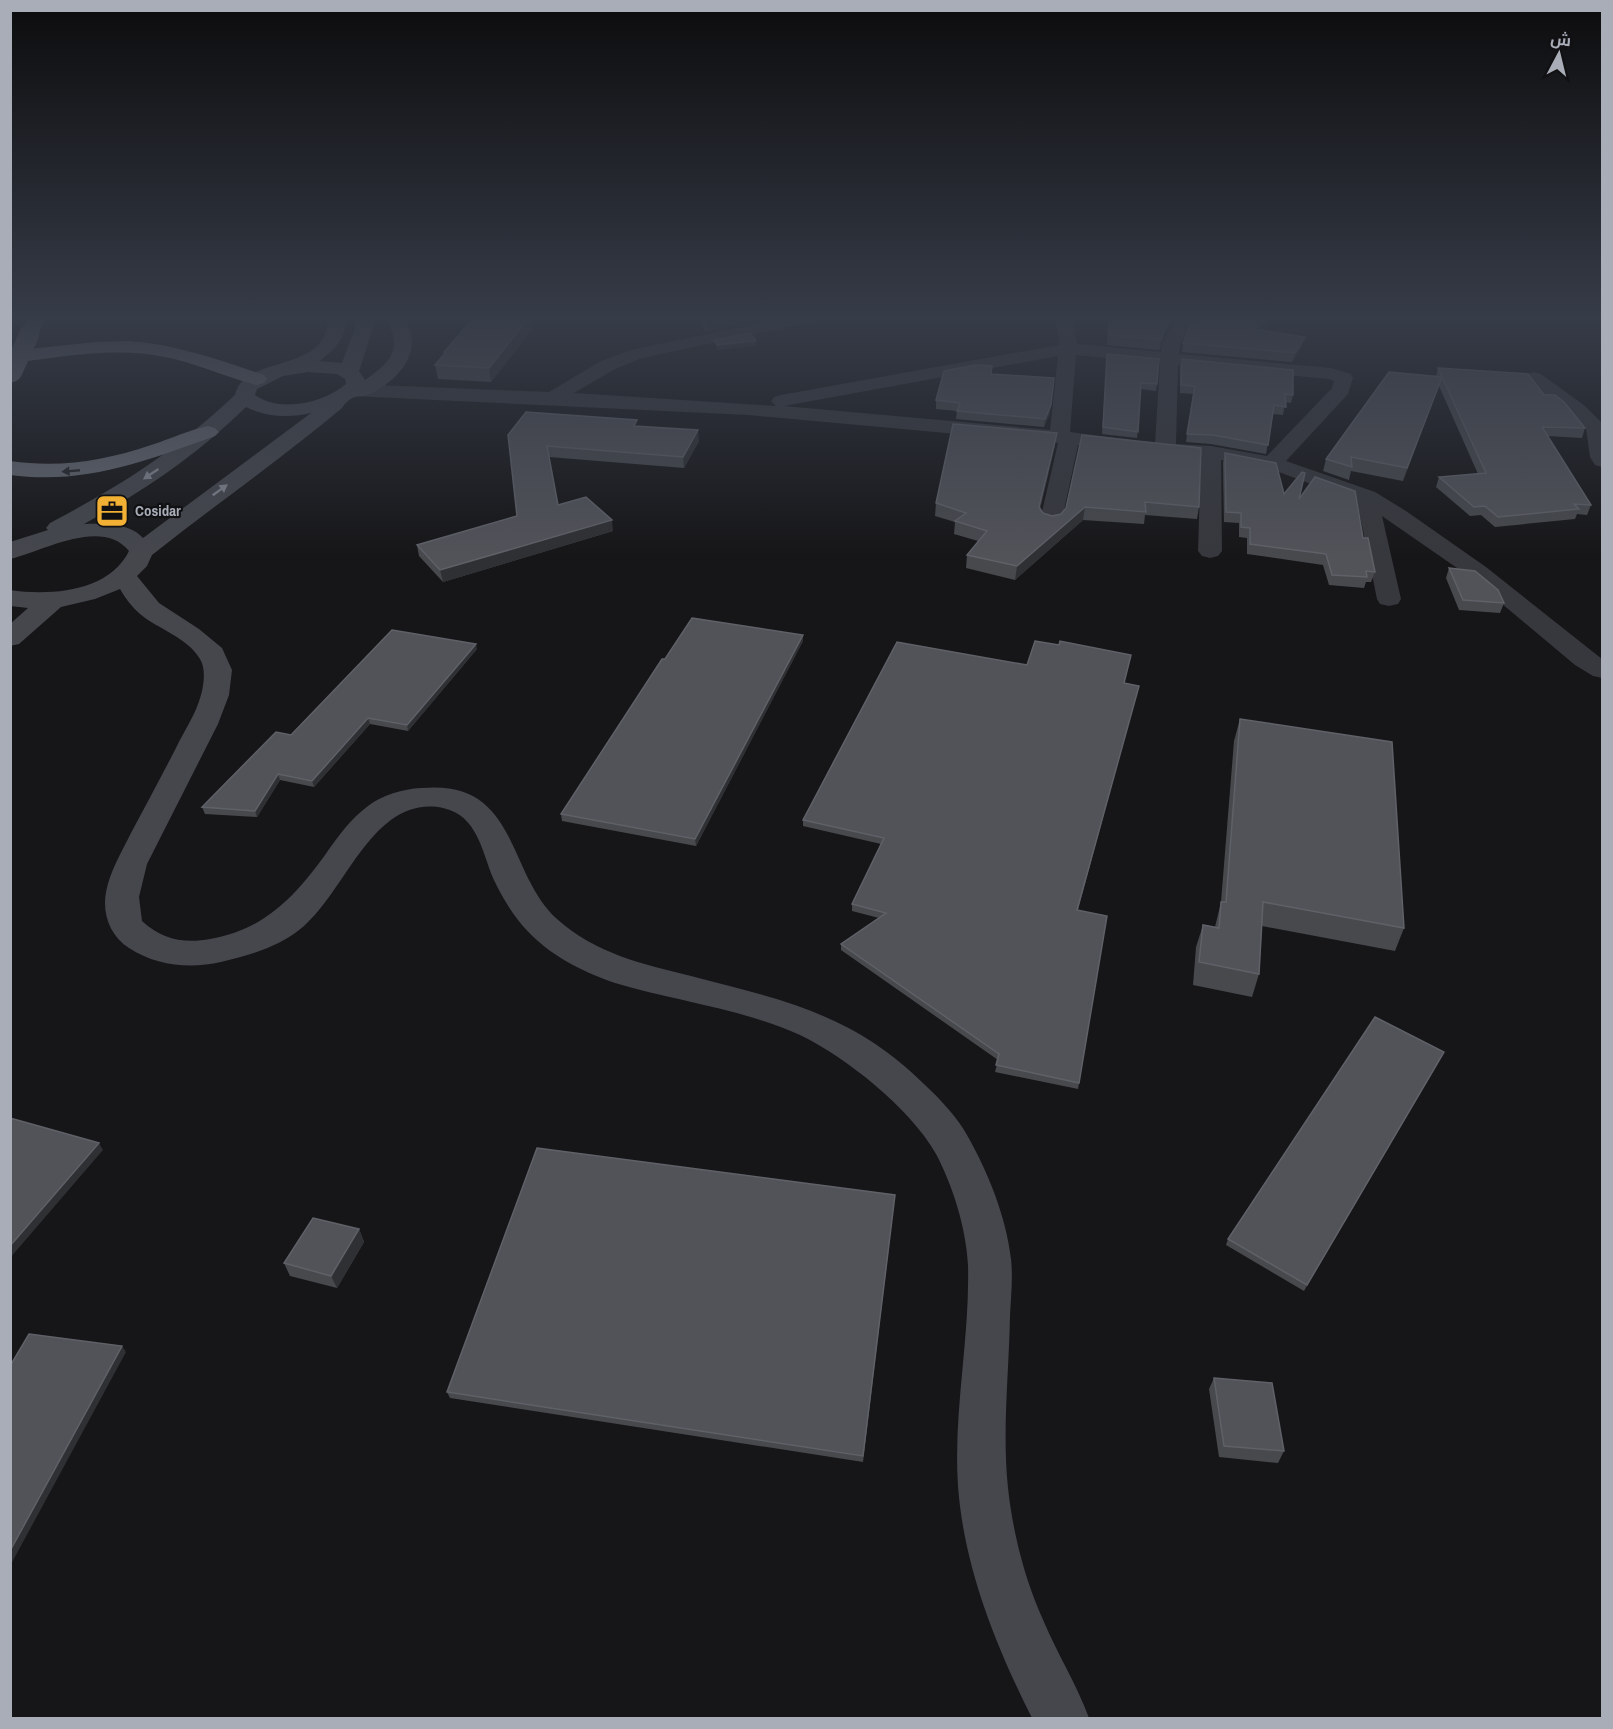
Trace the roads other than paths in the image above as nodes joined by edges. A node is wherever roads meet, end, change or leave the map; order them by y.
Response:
1 (243, 396) edge
2 (253, 396) edge
3 (336, 396) edge
4 (342, 396) edge
5 (511, 396) edge
6 (557, 396) edge
7 (812, 396) edge
8 (1065, 396) edge
9 (1167, 396) edge
10 (1336, 396) edge
11 (1557, 396) edge
12 (553, 398) junction
13 (748, 409) junction
14 (208, 432) junction
15 (1064, 438) junction
16 (1165, 450) junction
17 (1211, 452) junction
18 (1602, 461) edge
19 (1272, 463) junction
20 (10, 468) edge
21 (1367, 497) junction
22 (1051, 520) edge
23 (33, 542) junction
24 (141, 551) junction
25 (1210, 551) dead end
26 (10, 552) edge
27 (124, 576) junction
28 (83, 594) junction
29 (10, 598) edge
30 (1389, 599) dead end
31 (52, 600) junction
32 (150, 609) junction
33 (10, 638) edge
34 (1602, 670) edge
35 (1061, 1719) edge

1 - 14 main road
2 - 3 main road
24 -> 4 main road
5 - 12 street
6 - 12 street
7 - 13 street
8 - 15 street
9 - 16 street
10 - 19 street
11 - 18 street
12 - 13 street
13 - 15 street
14 -> 20 highway
14 -> 23 main road
15 - 16 street
15 - 22 street
16 - 17 street
17 - 19 street
17 - 25 street
19 - 21 street
21 - 30 street
21 - 34 street
23 - 24 main road
23 - 26 main road
24 - 27 main road
27 - 28 main road
27 - 32 main road
28 - 31 main road
28 - 32 main road
29 - 31 main road
31 - 33 main road
32 - 35 main road

